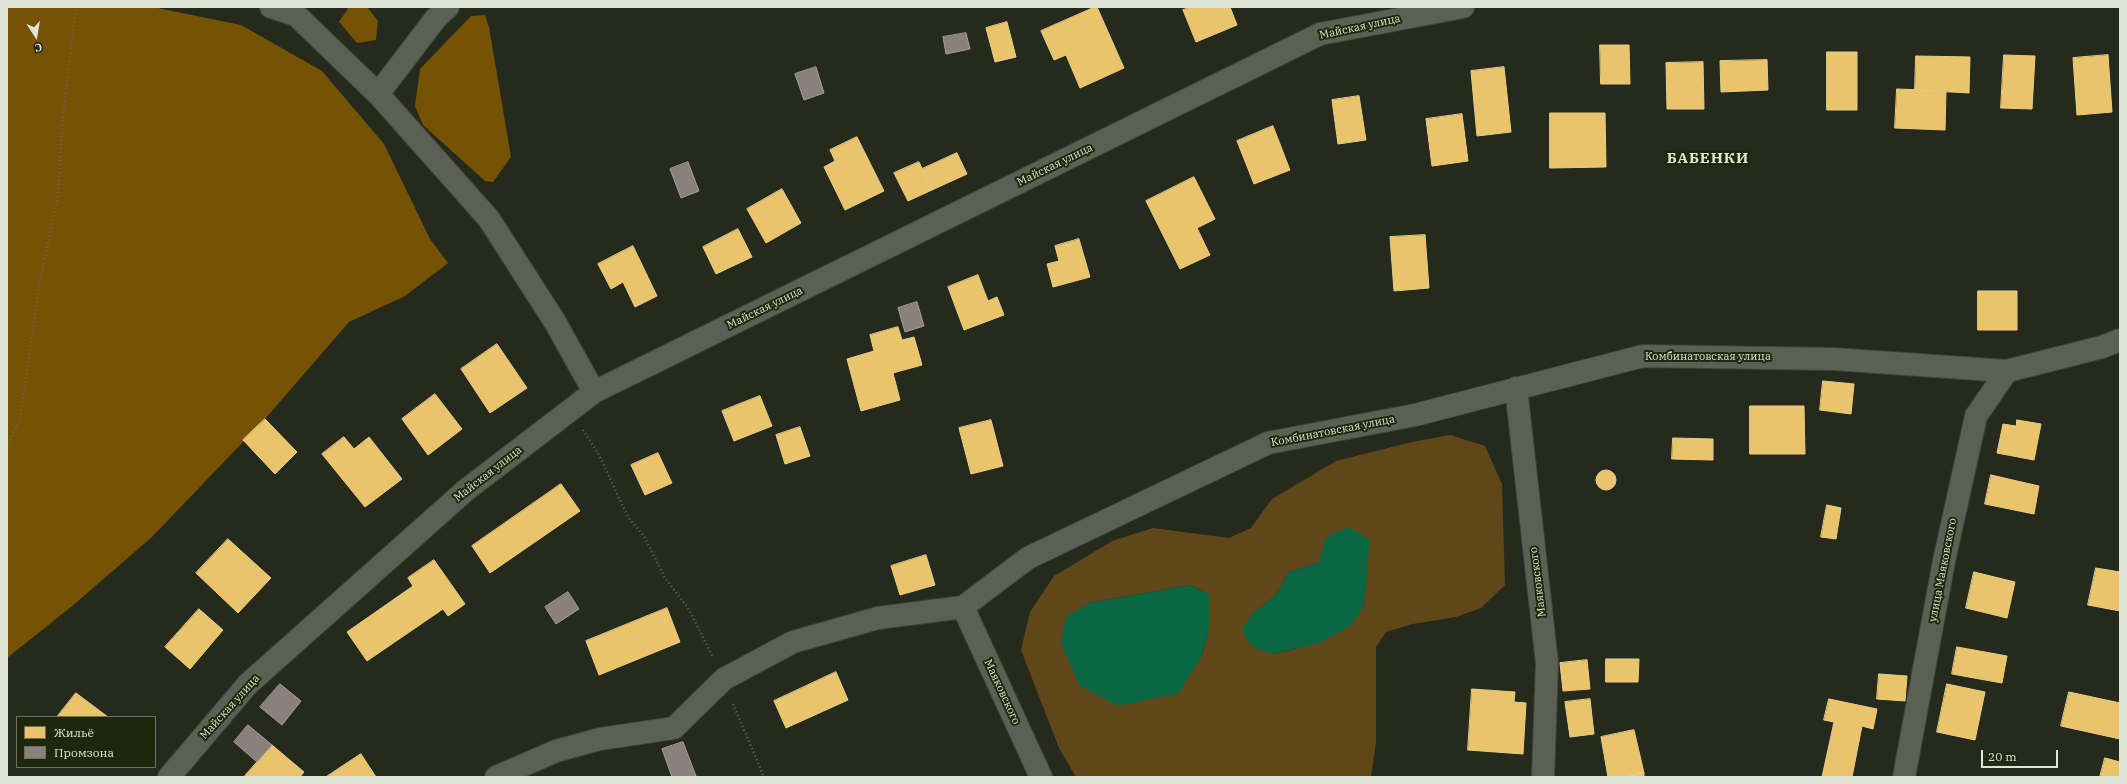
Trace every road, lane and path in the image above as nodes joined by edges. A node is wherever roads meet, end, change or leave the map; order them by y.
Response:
1 (76, 7) edge
2 (271, 7) edge
3 (1463, 7) edge
4 (440, 10) edge
5 (378, 94) junction
6 (2120, 340) edge
7 (2006, 371) junction
8 (1516, 388) junction
9 (594, 392) junction
10 (569, 411) junction
11 (7, 447) edge
12 (963, 607) junction
13 (724, 679) junction
14 (169, 777) edge
15 (496, 777) edge
16 (764, 777) edge
17 (1041, 777) edge
18 (1543, 777) edge
19 (1904, 777) edge

1 - 11 path
2 - 5 street
3 - 9 street, Майская улица
4 - 5 street
5 - 9 street
6 - 7 street, Комбинатовская улица
7 - 8 street, Комбинатовская улица
7 - 19 street, улица Маяковского
8 - 12 street, Комбинатовская улица
8 - 18 street, Маяковского
9 - 10 street, Майская улица
10 - 13 path
10 - 14 street, Майская улица
12 - 13 street, Комбинатовская улица
12 - 17 street, Маяковского
13 - 15 street, Комбинатовская улица
13 - 16 path

